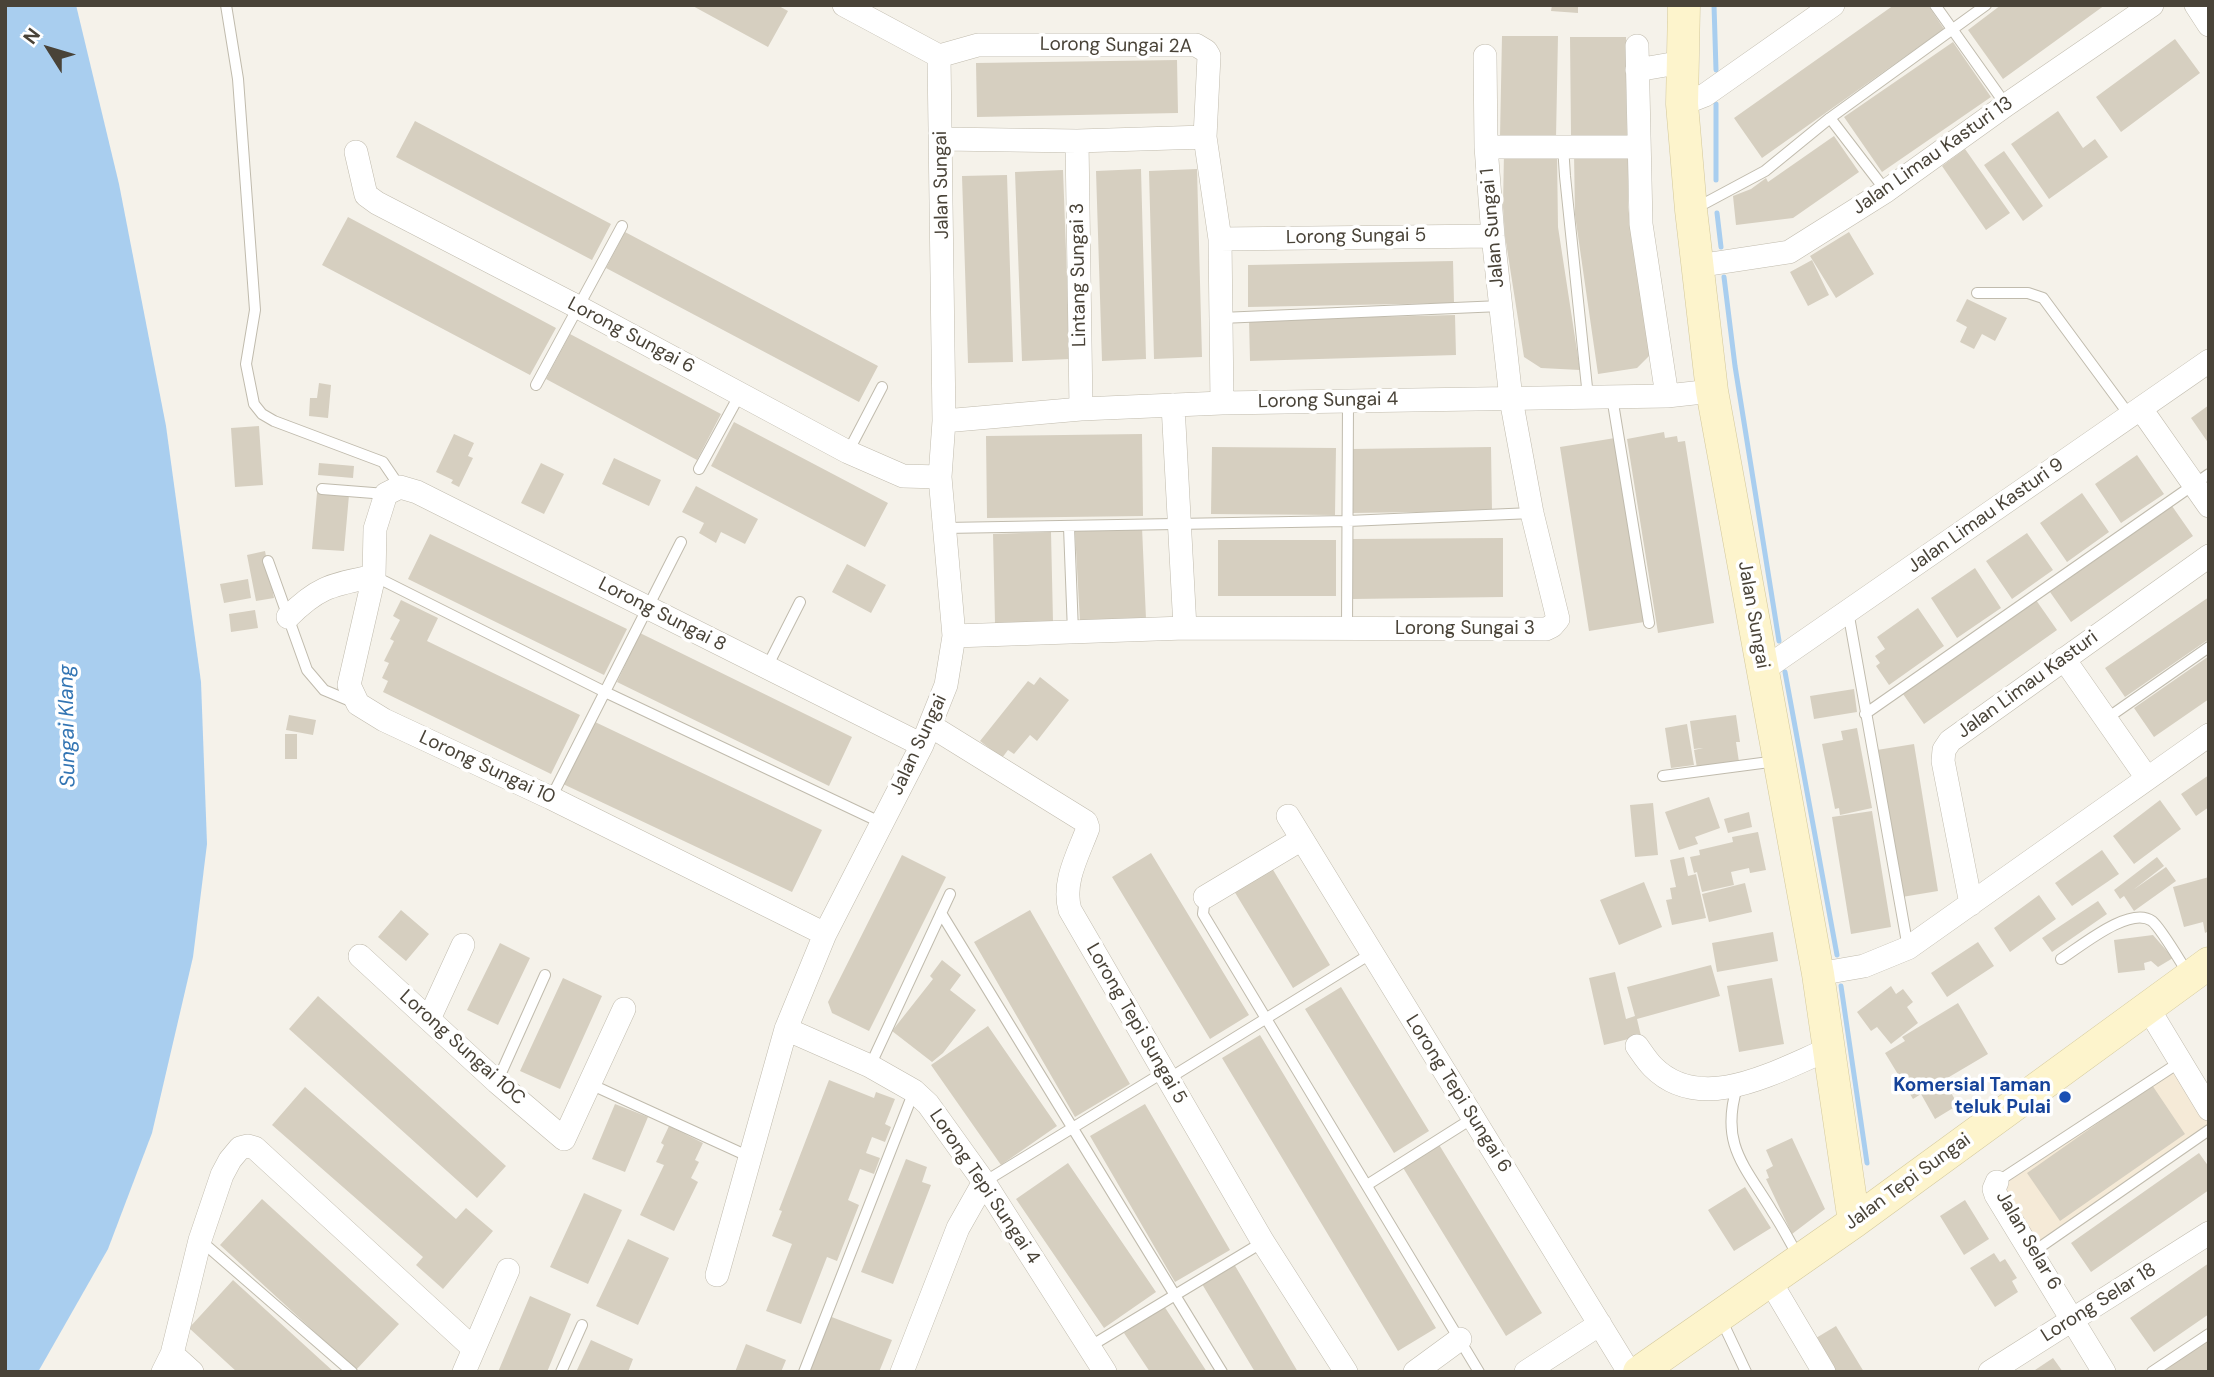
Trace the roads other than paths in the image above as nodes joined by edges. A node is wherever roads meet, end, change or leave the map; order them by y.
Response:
1 (226, 5) edge
2 (844, 5) edge
3 (1684, 5) edge
4 (1833, 5) edge
5 (1935, 5) edge
6 (1986, 5) edge
7 (2152, 5) edge
8 (2196, 5) edge
9 (2209, 25) edge
10 (1951, 29) junction
11 (1637, 46) dead end
12 (939, 56) junction
13 (1485, 56) dead end
14 (1683, 62) junction
15 (1637, 70) junction
16 (1682, 104) junction
17 (2006, 105) junction
18 (1830, 118) junction
19 (1205, 137) junction
20 (942, 139) junction
21 (1077, 141) junction
22 (1563, 146) junction
23 (1639, 146) junction
24 (1486, 147) junction
25 (356, 152) dead end
26 (1886, 191) junction
27 (1690, 211) junction
28 (622, 226) dead end
29 (1493, 236) junction
30 (1220, 239) junction
31 (1697, 266) junction
32 (1978, 293) dead end
33 (1501, 306) junction
34 (580, 308) junction
35 (1221, 318) junction
36 (2209, 361) edge
37 (536, 385) dead end
38 (881, 387) dead end
39 (1712, 391) junction
40 (740, 394) junction
41 (1667, 396) junction
42 (1588, 397) junction
43 (1612, 397) junction
44 (1510, 398) junction
45 (1348, 401) junction
46 (1222, 402) junction
47 (1172, 405) junction
48 (1081, 409) junction
49 (2135, 412) junction
50 (944, 421) junction
51 (848, 452) junction
52 (699, 469) dead end
53 (940, 477) junction
54 (2201, 479) edge
55 (322, 489) dead end
56 (393, 490) junction
57 (2209, 506) edge
58 (1532, 513) junction
59 (1348, 521) junction
60 (1180, 524) junction
61 (1069, 527) junction
62 (945, 528) junction
63 (681, 542) dead end
64 (2209, 556) edge
65 (268, 561) dead end
66 (373, 576) junction
67 (800, 602) dead end
68 (647, 607) junction
69 (1848, 611) junction
70 (288, 617) junction
71 (1649, 622) dead end
72 (1185, 628) junction
73 (1347, 629) junction
74 (1073, 632) junction
75 (954, 636) junction
76 (2209, 647) edge
77 (2064, 659) junction
78 (767, 667) junction
79 (1763, 670) junction
80 (605, 692) junction
81 (358, 704) junction
82 (1865, 714) junction
83 (2106, 719) junction
84 (927, 735) junction
85 (2209, 735) edge
86 (1780, 761) junction
87 (1663, 776) dead end
88 (2147, 778) junction
89 (551, 798) junction
90 (1288, 816) dead end
91 (882, 823) junction
92 (1302, 839) junction
93 (950, 894) dead end
94 (1205, 897) joint
95 (1971, 904) junction
96 (941, 913) junction
97 (825, 934) junction
98 (463, 945) dead end
99 (1908, 948) junction
100 (1372, 953) junction
101 (360, 956) dead end
102 (2061, 960) dead end
103 (2200, 970) edge
104 (1818, 974) junction
105 (545, 975) dead end
106 (2148, 1008) junction
107 (624, 1009) dead end
108 (429, 1019) junction
109 (1267, 1019) junction
110 (786, 1029) junction
111 (1637, 1046) dead end
112 (1829, 1049) junction
113 (2180, 1062) junction
114 (870, 1066) junction
115 (1166, 1075) junction
116 (497, 1082) junction
117 (590, 1084) junction
118 (1737, 1087) junction
119 (914, 1091) junction
120 (2209, 1109) edge
121 (1473, 1118) junction
122 (1073, 1126) junction
123 (2209, 1130) edge
124 (751, 1158) junction
125 (984, 1182) junction
126 (1997, 1182) joint
127 (1367, 1185) junction
128 (1854, 1222) junction
129 (2209, 1233) edge
130 (200, 1240) junction
131 (1263, 1242) junction
132 (2033, 1252) junction
133 (1800, 1260) junction
134 (508, 1270) dead end
135 (717, 1275) dead end
136 (1770, 1281) junction
137 (1174, 1296) junction
138 (1720, 1317) junction
139 (2074, 1319) junction
140 (1600, 1324) junction
141 (582, 1325) dead end
142 (2209, 1334) edge
143 (1461, 1339) junction
144 (1089, 1347) junction
145 (474, 1349) junction
146 (168, 1363) edge
147 (1659, 1366) edge
148 (192, 1372) edge
149 (352, 1372) edge
150 (464, 1372) edge
151 (561, 1372) edge
152 (804, 1372) edge
153 (902, 1372) edge
154 (1105, 1372) edge
155 (1222, 1372) edge
156 (1346, 1372) edge
157 (1415, 1372) edge
158 (1479, 1372) edge
159 (1525, 1372) edge
160 (1629, 1372) edge
161 (1746, 1372) edge
162 (1824, 1372) edge
163 (1990, 1372) edge
164 (2105, 1372) edge
165 (2152, 1372) edge

1 - 56 lane
2 - 12 street
3 - 14 street, Jalan Sungai
4 - 16 street
5 - 10 lane
6 - 10 lane
7 - 17 street, Jalan Limau Kasturi 13
8 - 9 street
10 - 17 lane
10 - 18 lane
11 - 15 street
12 - 19 street, Lorong Sungai 2A
12 - 20 street, Jalan Sungai
13 - 24 street, Jalan Sungai 1
14 - 15 street
14 - 16 street, Jalan Sungai
15 - 23 street
16 - 27 street, Jalan Sungai
17 - 26 street, Jalan Limau Kasturi 13
18 - 26 lane
18 - 27 lane
19 - 21 street
19 - 30 street, Lorong Sungai 2A
20 - 21 street
20 - 50 street, Jalan Sungai
21 - 48 street, Lintang Sungai 3
22 - 23 street
22 - 24 street
22 - 42 lane
23 - 41 street
24 - 29 street, Jalan Sungai 1
25 - 34 street, Lorong Sungai 6
26 - 31 street, Jalan Limau Kasturi 13
27 - 31 street, Jalan Sungai
28 - 34 lane
29 - 30 street, Lorong Sungai 5
29 - 33 street, Jalan Sungai 1
30 - 35 street, Lorong Sungai 2A
31 - 39 street, Jalan Sungai
32 - 49 lane
33 - 35 lane
33 - 44 street, Jalan Sungai 1
34 - 37 lane
34 - 40 street, Lorong Sungai 6
35 - 46 street, Lorong Sungai 2A
36 - 49 street, Jalan Limau Kasturi 9
38 - 51 lane
39 - 41 street, Lorong Sungai 4
39 - 79 street, Jalan Sungai
40 - 51 street, Lorong Sungai 6
40 - 52 lane
41 - 43 street, Lorong Sungai 4
42 - 43 street, Lorong Sungai 4
42 - 44 street, Lorong Sungai 4
43 - 71 lane
44 - 45 street, Lorong Sungai 4
44 - 58 street, Lorong Sungai 3
45 - 46 street, Lorong Sungai 4
45 - 59 lane
46 - 47 street, Lorong Sungai 4
47 - 48 street, Lorong Sungai 4
47 - 60 street
48 - 50 street, Lorong Sungai 4
49 - 54 street
49 - 69 street, Jalan Limau Kasturi 9
50 - 53 street, Jalan Sungai
51 - 53 street, Lorong Sungai 6
53 - 62 street, Jalan Sungai
54 - 57 street
54 - 82 lane
55 - 56 lane
56 - 66 street
56 - 68 street, Lorong Sungai 8
58 - 59 lane
58 - 73 street, Lorong Sungai 3
59 - 60 lane
59 - 73 lane
60 - 61 lane
60 - 72 street
61 - 62 lane
61 - 74 lane
62 - 75 street, Jalan Sungai
63 - 68 lane
64 - 77 street, Jalan Limau Kasturi
65 - 70 lane
66 - 70 street
66 - 80 lane
66 - 81 street
67 - 78 lane
68 - 78 street, Lorong Sungai 8
68 - 80 lane
69 - 79 street, Jalan Limau Kasturi 9
69 - 82 lane
70 - 81 lane
72 - 73 street, Lorong Sungai 3
72 - 74 street, Lorong Sungai 3
74 - 75 street, Lorong Sungai 3
75 - 84 street, Jalan Sungai
76 - 83 lane
77 - 83 street
77 - 95 street, Jalan Limau Kasturi
78 - 84 street, Lorong Sungai 8
79 - 86 street, Jalan Sungai
80 - 89 lane
80 - 91 lane
81 - 89 street, Lorong Sungai 10
82 - 99 lane
83 - 88 street
84 - 91 street, Jalan Sungai
84 - 115 street, Lorong Tepi Sungai 5
85 - 88 street
86 - 87 lane
86 - 104 street, Jalan Sungai
88 - 95 street
89 - 97 street, Lorong Sungai 10
90 - 92 street, Lorong Tepi Sungai 6
91 - 97 street, Jalan Sungai
92 - 94 street
92 - 100 street, Lorong Tepi Sungai 6
93 - 96 lane
94 - 109 lane
95 - 99 street
96 - 114 lane
96 - 122 lane
97 - 110 street, Jalan Sungai
98 - 108 street
99 - 104 street
100 - 109 lane
100 - 121 street, Lorong Tepi Sungai 6
101 - 108 street, Lorong Sungai 10C
102 - 103 lane
103 - 106 street, Jalan Tepi Sungai
104 - 112 street, Jalan Sungai
105 - 116 lane
106 - 113 street
106 - 128 street, Jalan Tepi Sungai
107 - 117 street
108 - 116 street, Lorong Sungai 10C
109 - 115 lane
109 - 127 lane
110 - 114 street, Lorong Tepi Sungai 4
110 - 124 street, Jalan Sungai
111 - 118 street
112 - 118 street
112 - 128 street, Jalan Sungai
113 - 120 street
113 - 126 lane
114 - 119 street, Lorong Tepi Sungai 4
115 - 122 lane
115 - 131 street, Lorong Tepi Sungai 5
116 - 117 street, Lorong Sungai 10C
117 - 124 lane
118 - 133 lane
119 - 125 street, Lorong Tepi Sungai 4
119 - 152 lane
121 - 127 lane
121 - 140 street, Lorong Tepi Sungai 6
122 - 125 lane
122 - 137 lane
123 - 132 lane
124 - 135 street, Jalan Sungai
125 - 144 street, Lorong Tepi Sungai 4
125 - 153 street
126 - 132 street, Jalan Selar 6
127 - 143 lane
128 - 133 street, Jalan Tepi Sungai
129 - 139 street, Lorong Selar 18
130 - 145 street
130 - 146 street
130 - 149 lane
131 - 137 lane
131 - 156 street, Lorong Tepi Sungai 5
132 - 139 street, Jalan Selar 6
133 - 136 street, Jalan Tepi Sungai
134 - 145 street
136 - 138 street, Jalan Tepi Sungai
136 - 162 street
137 - 144 lane
137 - 155 lane
138 - 147 street, Jalan Tepi Sungai
138 - 161 lane
139 - 163 street, Lorong Selar 18
139 - 164 street, Jalan Selar 6
140 - 159 street
140 - 160 street, Lorong Tepi Sungai 6
141 - 151 lane
142 - 165 lane
143 - 157 street
143 - 158 lane
144 - 154 street, Lorong Tepi Sungai 4
145 - 150 street
146 - 148 street

